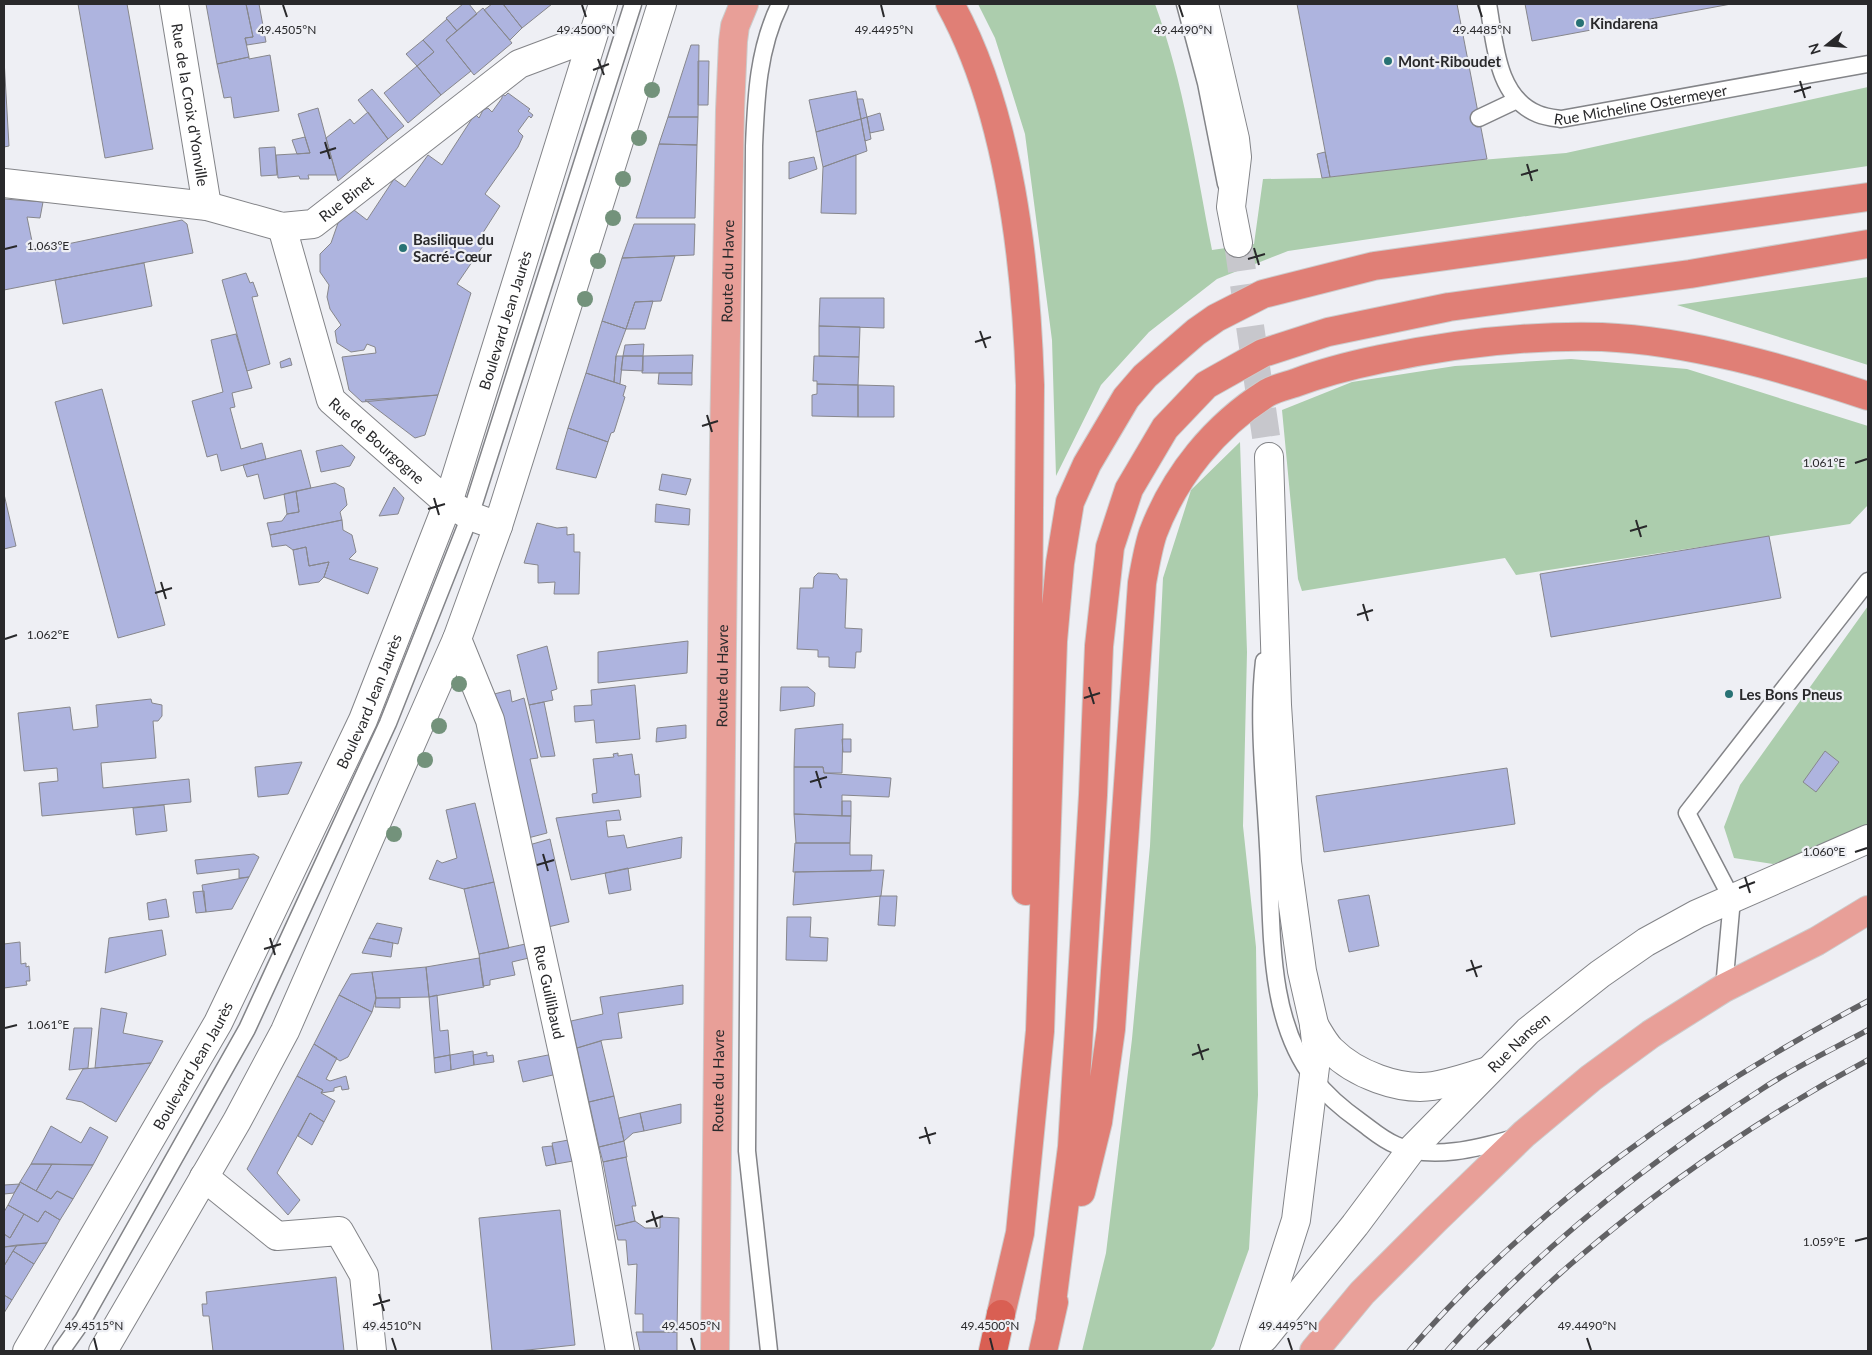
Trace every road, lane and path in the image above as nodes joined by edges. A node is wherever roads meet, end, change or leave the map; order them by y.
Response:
1 (174, 4) edge
2 (603, 4) edge
3 (632, 4) edge
4 (662, 4) edge
5 (744, 4) edge
6 (780, 4) edge
7 (950, 4) edge
8 (1185, 4) edge
9 (1204, 4) edge
10 (1488, 4) edge
11 (591, 37) junction
12 (1868, 64) edge
13 (1517, 100) junction
14 (1479, 118) dead end
15 (4, 183) edge
16 (1868, 197) edge
17 (207, 206) junction
18 (1231, 207) junction
19 (282, 227) junction
20 (1238, 243) tunnel mouth
21 (1868, 244) edge
22 (1868, 396) edge
23 (1269, 457) tunnel mouth
24 (459, 510) junction
25 (498, 526) junction
26 (1868, 581) edge
27 (1275, 600) junction
28 (457, 639) junction
29 (1868, 839) edge
30 (1732, 899) junction
31 (1868, 910) edge
32 (1724, 988) junction
33 (1314, 1024) junction
34 (1485, 1072) junction
35 (1313, 1078) junction
36 (1524, 1134) junction
37 (1411, 1150) junction
38 (204, 1177) junction
39 (1050, 1318) junction
40 (996, 1334) edge
41 (27, 1351) edge
42 (61, 1351) edge
43 (103, 1351) edge
44 (372, 1351) edge
45 (620, 1351) edge
46 (715, 1351) edge
47 (769, 1351) edge
48 (1043, 1351) edge
49 (1254, 1351) edge
50 (1314, 1351) edge

1 - 17 main road, Rue de la Croix d'Yonville
2 - 11 main road, Boulevard Jean Jaurès
3 - 24 lane
4 - 25 main road
5 - 46 main road, Route du Havre
6 - 47 lane
7 - 40 highway
8 - 18 lane
9 - 18 main road
10 - 13 lane, Rue Micheline Ostermeyer
11 - 19 main road, Rue Binet
11 - 24 main road, Boulevard Jean Jaurès
12 - 13 lane, Rue Micheline Ostermeyer
13 - 14 lane
15 - 17 main road, Rue Binet
16 - 40 highway
17 - 19 main road, Rue Binet
18 - 20 main road
19 - 24 main road, Rue de Bourgogne
21 - 39 highway
22 - 39 highway
23 - 27 main road
24 - 25 main road, Rue de Bourgogne
24 - 41 main road, Boulevard Jean Jaurès
24 - 42 lane
25 - 28 main road
26 - 30 lane
27 - 33 main road
27 - 35 lane
28 - 38 main road
28 - 45 main road, Rue Guillibaud
29 - 30 main road, Rue Nansen
30 - 32 lane
30 - 34 main road, Rue Nansen
31 - 32 main road
32 - 36 main road
33 - 34 main road
33 - 35 main road
34 - 37 main road, Rue Nansen
35 - 37 lane
35 - 49 main road
36 - 37 lane
36 - 50 main road
37 - 49 main road, Rue Nansen
38 - 43 main road
38 - 44 main road
39 - 48 highway

